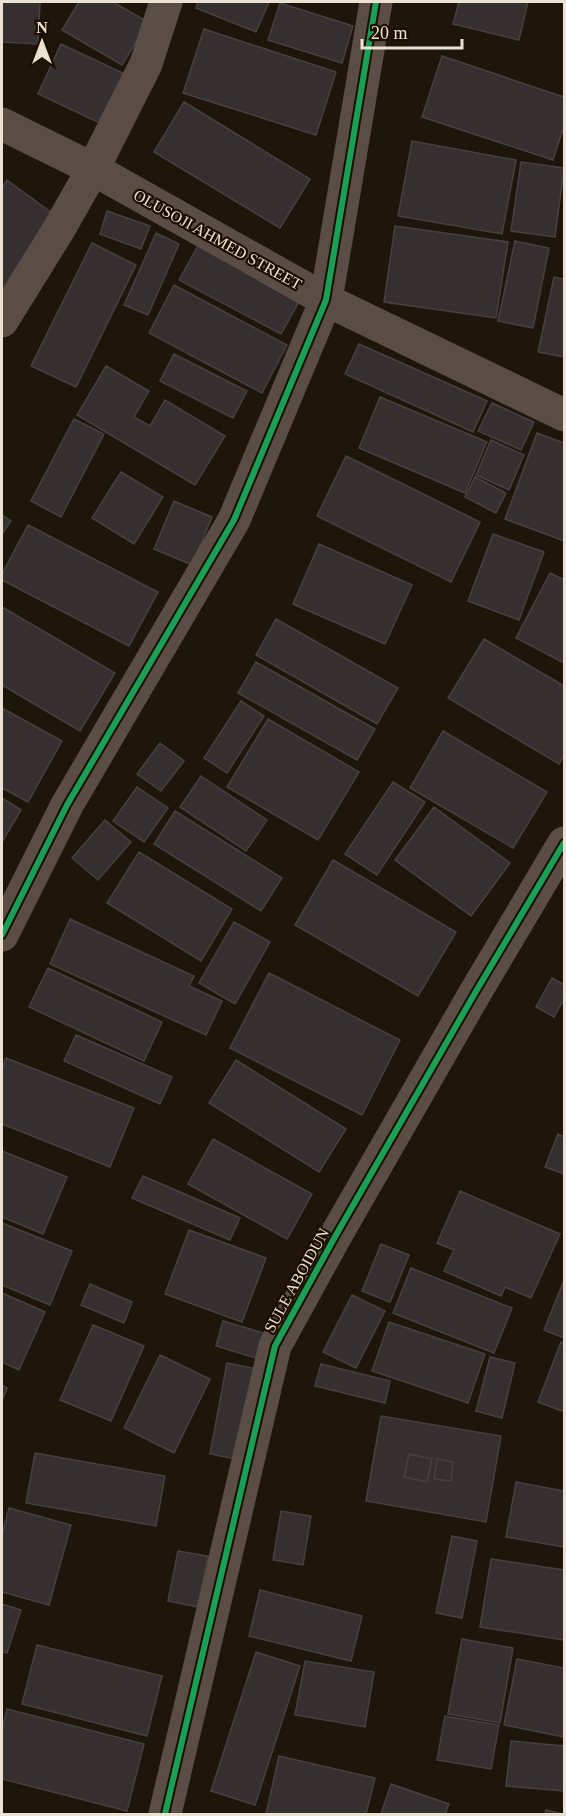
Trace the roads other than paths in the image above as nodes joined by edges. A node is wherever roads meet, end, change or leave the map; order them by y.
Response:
1 (166, 2) edge
2 (376, 2) edge
3 (2, 124) edge
4 (93, 169) junction
5 (326, 300) junction
6 (2, 321) edge
7 (564, 415) edge
8 (564, 843) edge
9 (2, 935) edge
10 (165, 1815) edge

1 - 4 street
2 - 5 street
3 - 4 street, OLUSOJI AHMED STREET
4 - 5 street, OLUSOJI AHMED STREET
4 - 6 street
5 - 7 street, OLUSOJI AHMED STREET
5 - 9 street
8 - 10 street, SULE ABOIDUN

